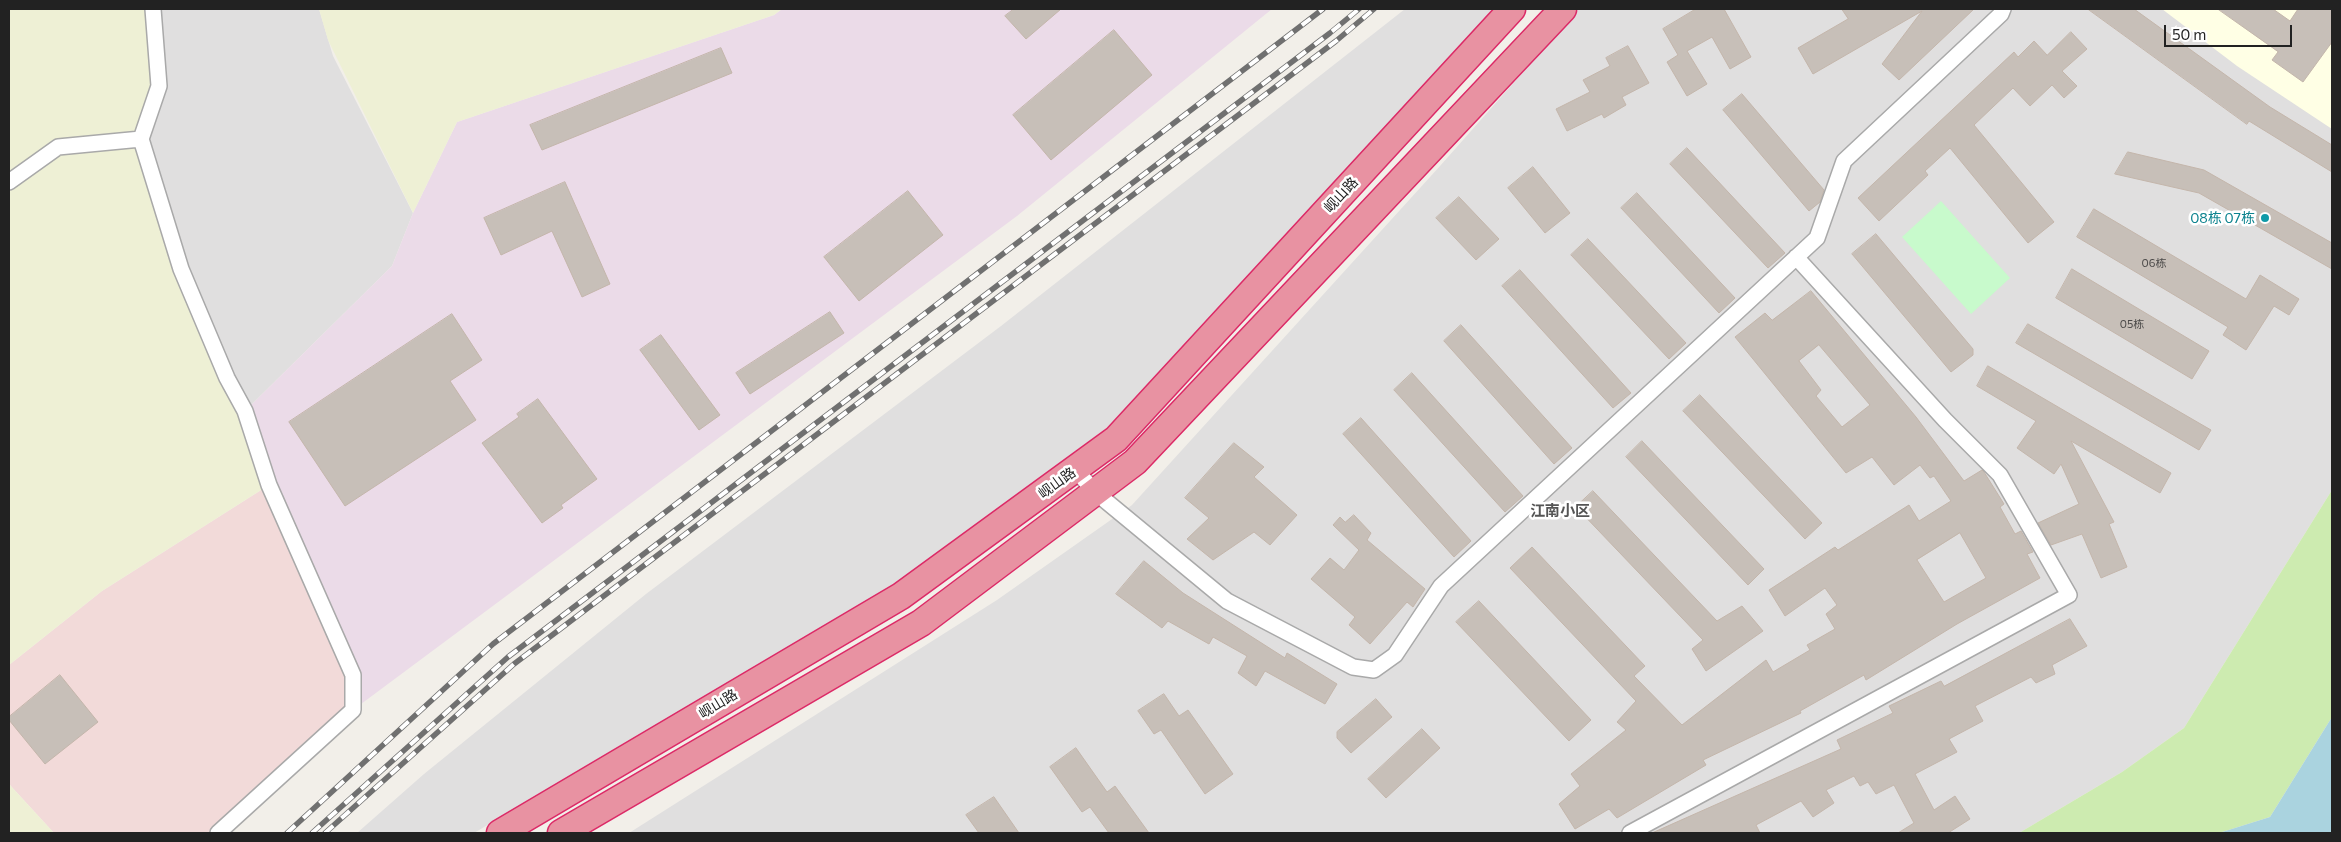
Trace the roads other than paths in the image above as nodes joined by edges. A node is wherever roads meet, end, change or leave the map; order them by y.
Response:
1 (154, 9) edge
2 (1512, 9) edge
3 (1563, 9) edge
4 (2003, 9) edge
5 (141, 139) junction
6 (9, 182) edge
7 (1796, 257) junction
8 (1075, 469) junction
9 (1094, 492) junction
10 (218, 833) edge
11 (500, 833) edge
12 (561, 833) edge
13 (1630, 833) edge

1 - 5 street
2 - 8 highway, 岘山路
3 - 9 highway
4 - 7 street
5 - 6 street
5 - 10 street
7 - 9 street
7 - 13 street
8 - 9 street
8 - 11 highway, 岘山路
9 - 12 highway

